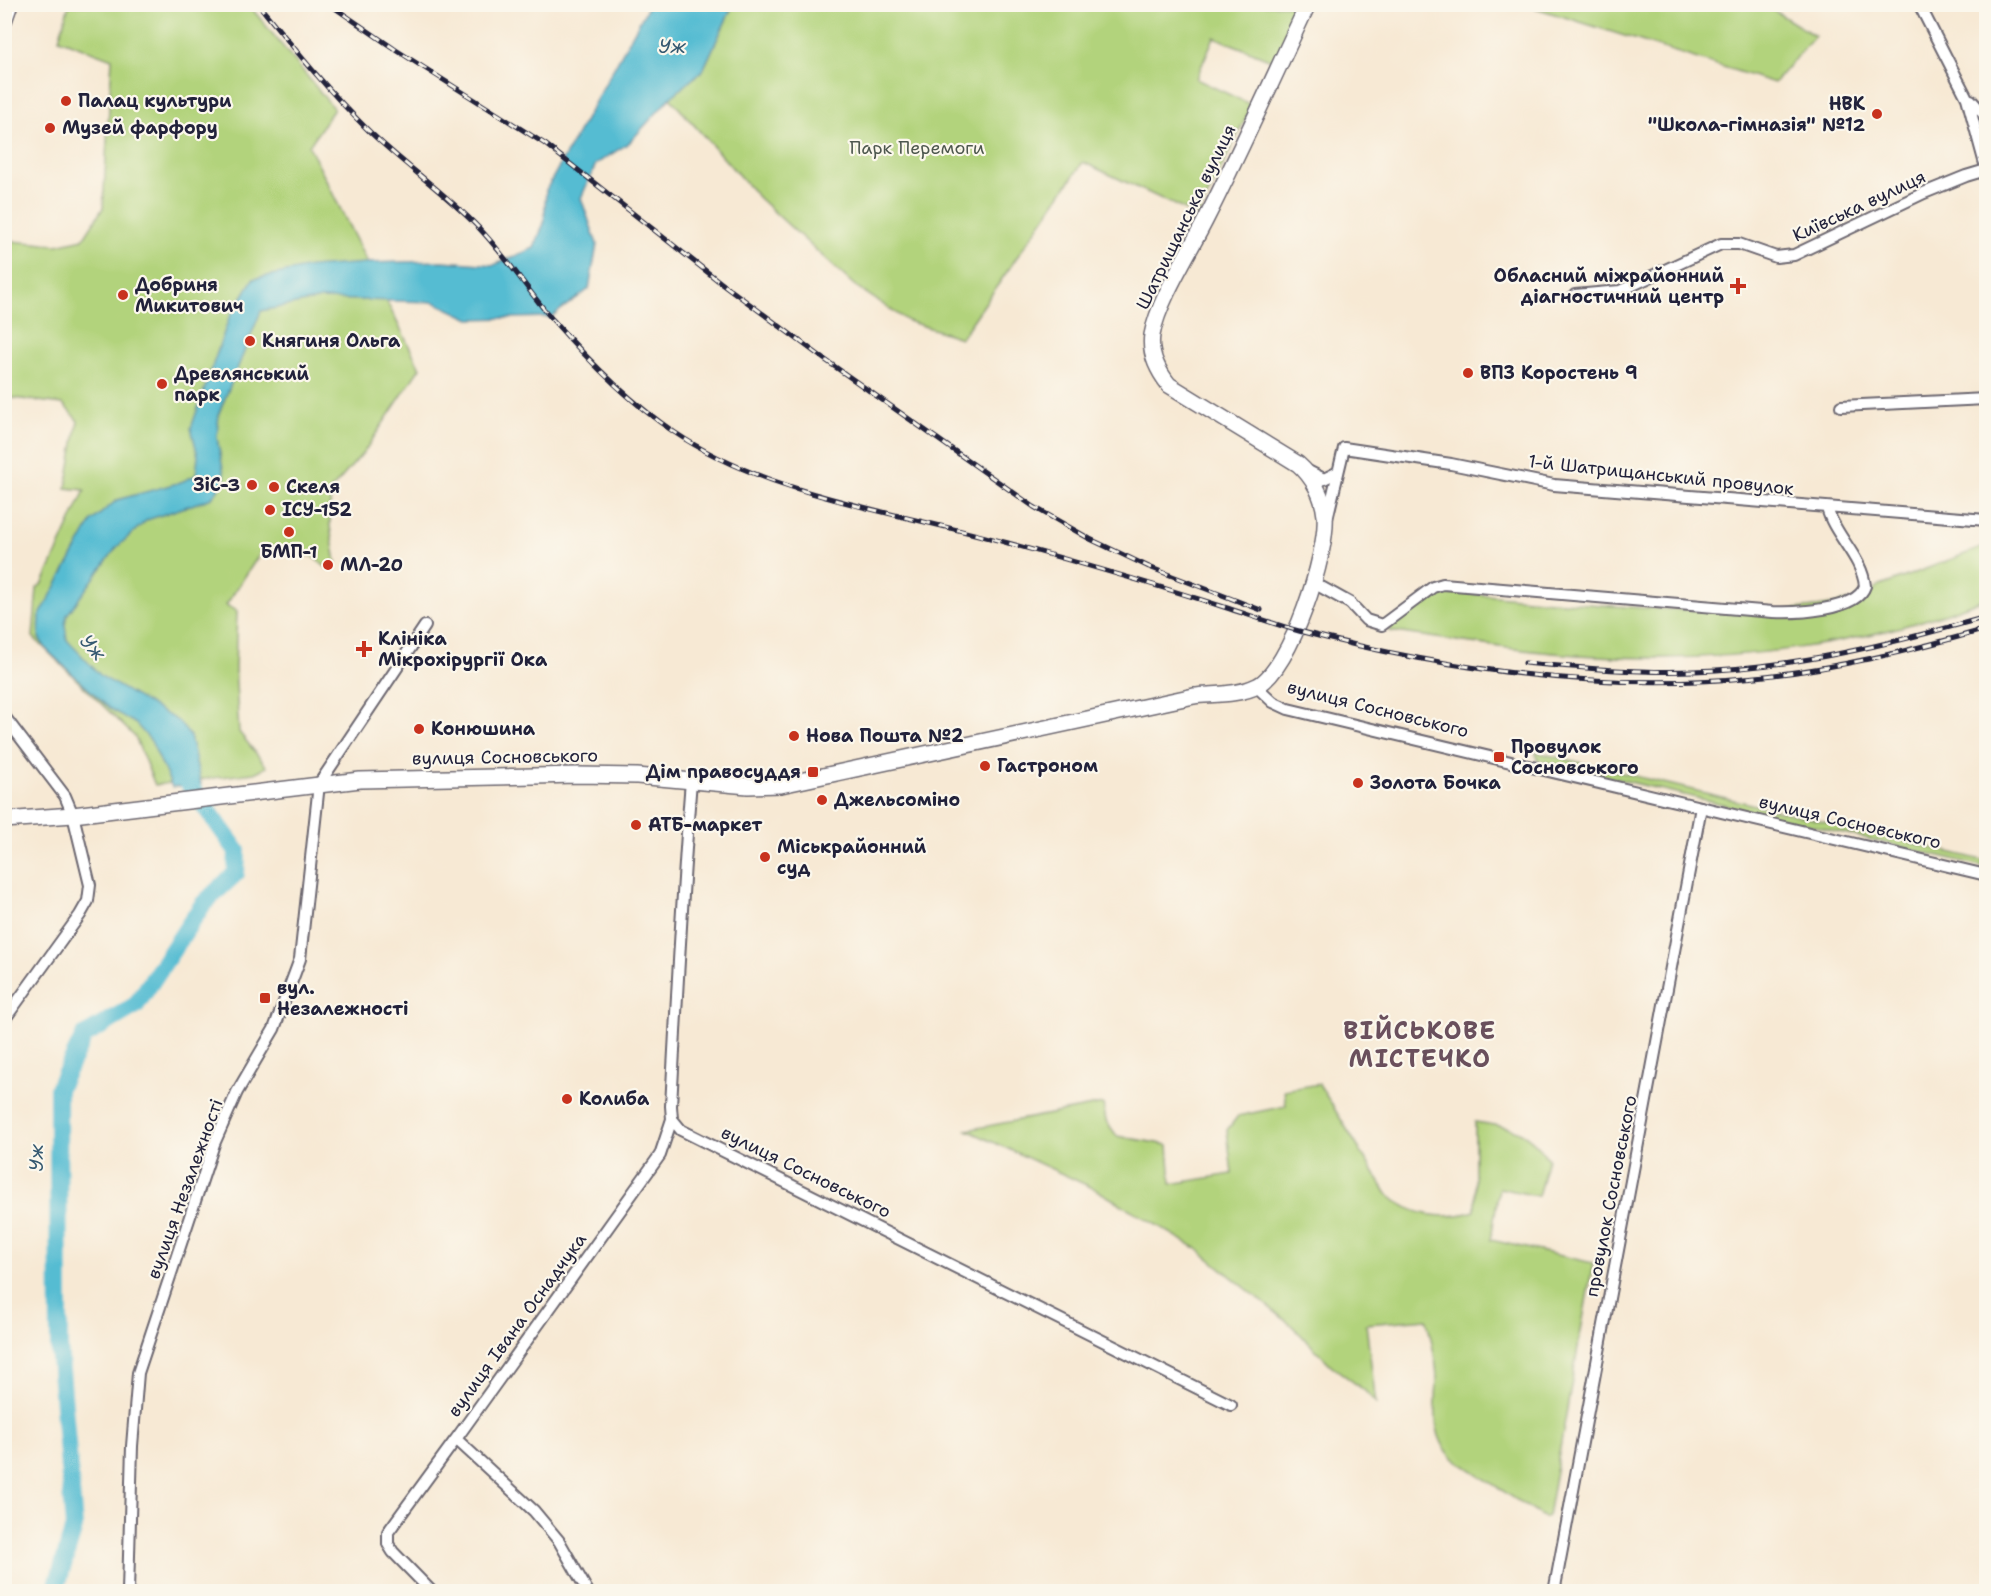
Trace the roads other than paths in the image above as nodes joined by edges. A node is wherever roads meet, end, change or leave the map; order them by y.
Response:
1 (10, 4) edge
2 (1308, 4) edge
3 (1919, 4) edge
4 (4, 21) edge
5 (1965, 92) junction
6 (1986, 117) edge
7 (1986, 169) edge
8 (1575, 295) dead end
9 (1986, 399) edge
10 (1841, 406) dead end
11 (1298, 465) junction
12 (1338, 472) junction
13 (1827, 508) junction
14 (1986, 520) edge
15 (1325, 528) junction
16 (1312, 582) junction
17 (425, 626) dead end
18 (1257, 687) junction
19 (4, 716) edge
20 (691, 781) junction
21 (319, 784) junction
22 (1701, 807) junction
23 (73, 815) junction
24 (4, 820) edge
25 (1986, 875) edge
26 (4, 1020) edge
27 (672, 1119) junction
28 (1231, 1405) dead end
29 (456, 1439) junction
30 (128, 1592) edge
31 (432, 1592) edge
32 (588, 1592) edge
33 (1554, 1592) edge

1 - 4 street
2 - 11 street, Шатрищанська вулиця
3 - 5 street, Київська вулиця
5 - 6 street
5 - 7 street, Київська вулиця
7 - 8 street, Київська вулиця
9 - 10 street
11 - 12 street
11 - 15 street, Шатрищанська вулиця
12 - 13 street, 1-й Шатрищанський провулок
12 - 15 street, 1-й Шатрищанський провулок
13 - 14 street, 1-й Шатрищанський провулок
13 - 16 street
15 - 16 street, Шатрищанська вулиця
16 - 18 street, Шатрищанська вулиця
17 - 21 street, вулиця Незалежності
18 - 20 street, вулиця Сосновського
18 - 22 street, вулиця Сосновського
19 - 23 street
20 - 21 street, вулиця Сосновського
20 - 27 street
21 - 23 street, вулиця Сосновського
21 - 30 street, вулиця Незалежності
22 - 25 street, вулиця Сосновського
22 - 33 street, провулок Сосновського
23 - 24 street
23 - 26 street
27 - 28 street, вулиця Сосновського
27 - 29 street, вулиця Івана Оснадчука
29 - 31 street
29 - 32 street, вулиця Івана Оснадчука

